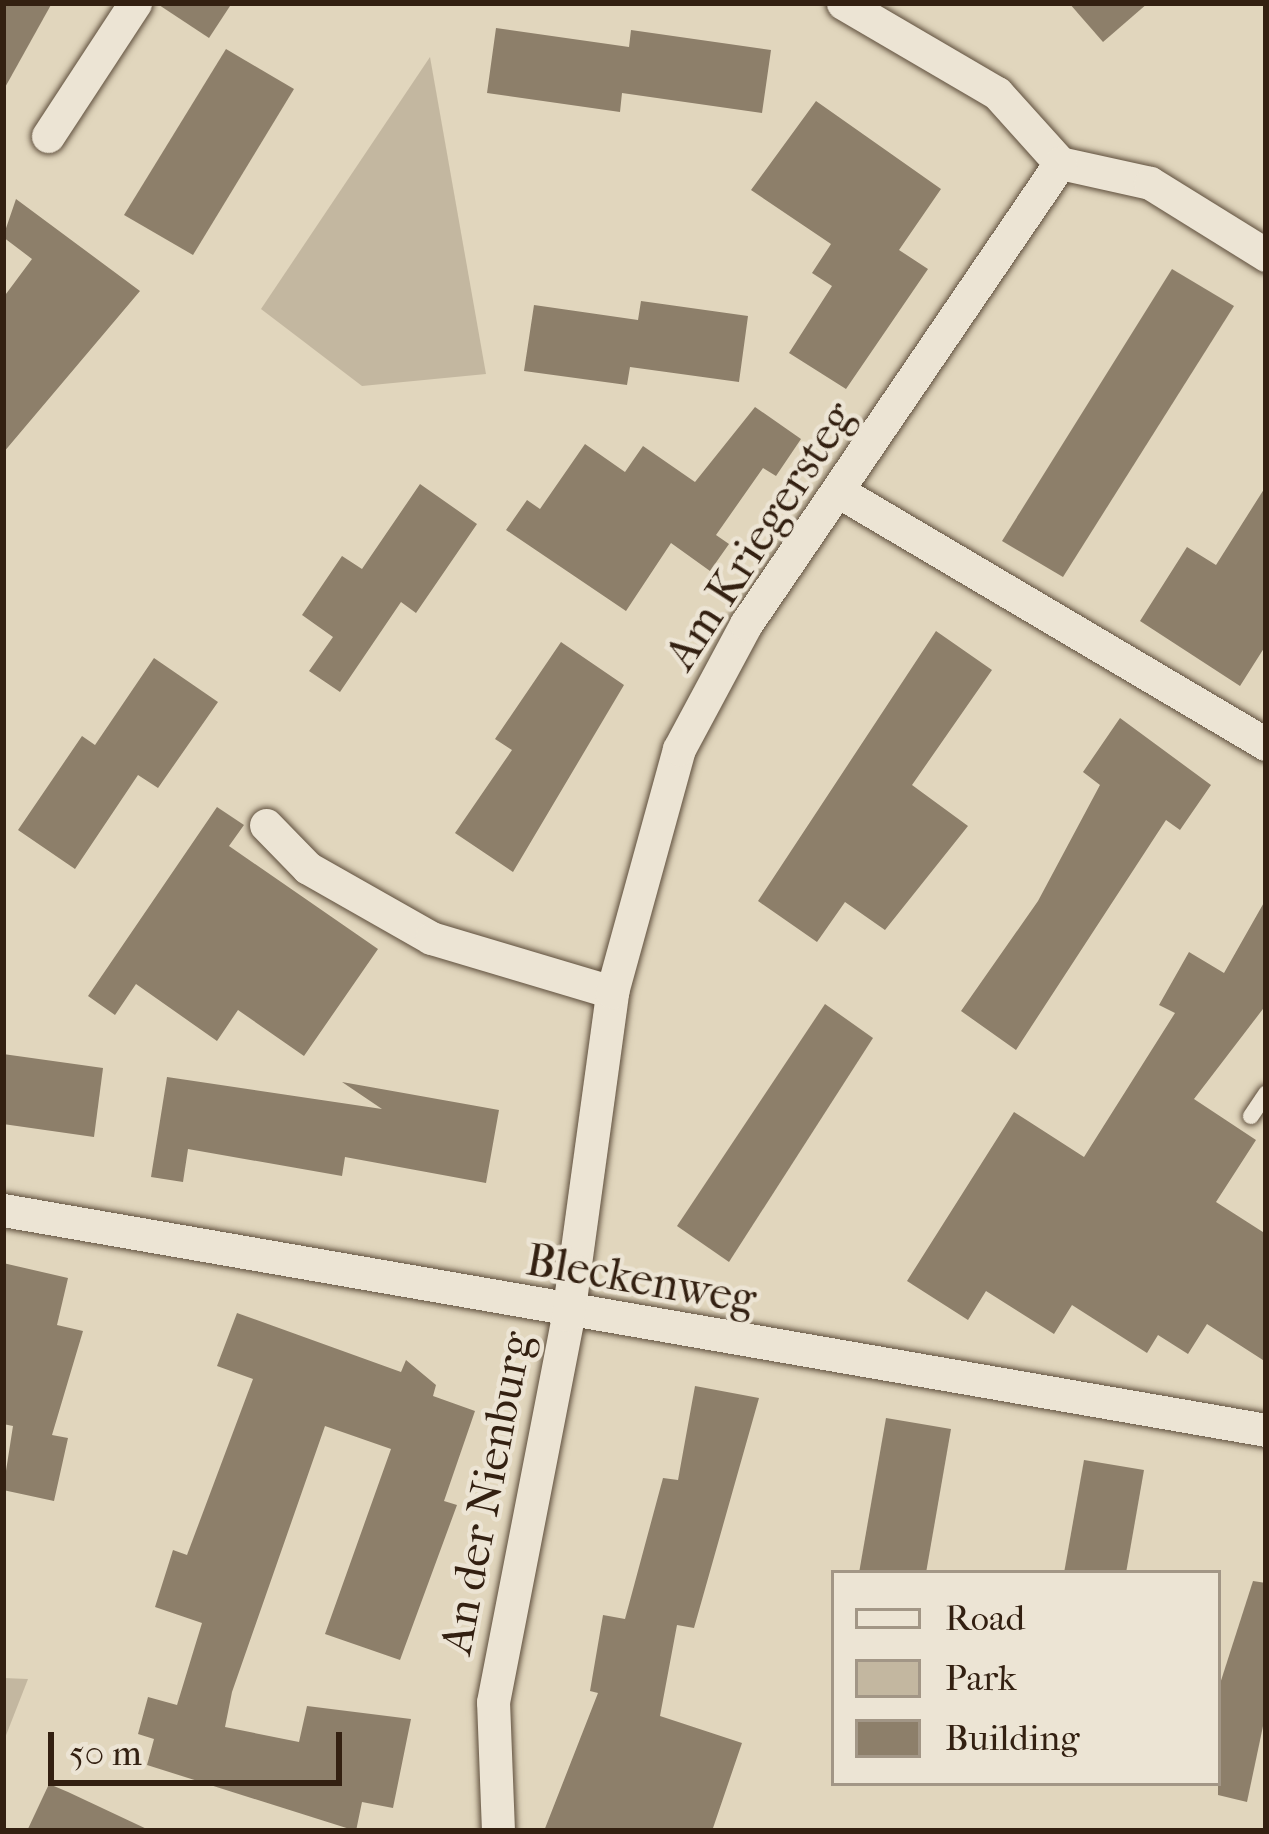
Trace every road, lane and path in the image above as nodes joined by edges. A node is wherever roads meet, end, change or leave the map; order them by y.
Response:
1 (135, 3) edge
2 (843, 3) edge
3 (48, 136) dead end
4 (1060, 164) junction
5 (1266, 255) edge
6 (843, 494) junction
7 (1266, 744) edge
8 (266, 825) dead end
9 (612, 992) junction
10 (1266, 1094) edge
11 (1251, 1116) dead end
12 (3, 1210) edge
13 (568, 1316) junction
14 (1266, 1430) edge
15 (498, 1831) edge

1 - 3 street
2 - 4 street
4 - 5 street
4 - 6 street, Am Kriegersteg
6 - 7 street
6 - 9 street, Am Kriegersteg
8 - 9 street
9 - 13 street, Am Kriegersteg
10 - 11 lane
12 - 13 street, Bleckenweg
13 - 14 street, Bleckenweg
13 - 15 street, An der Nienburg

